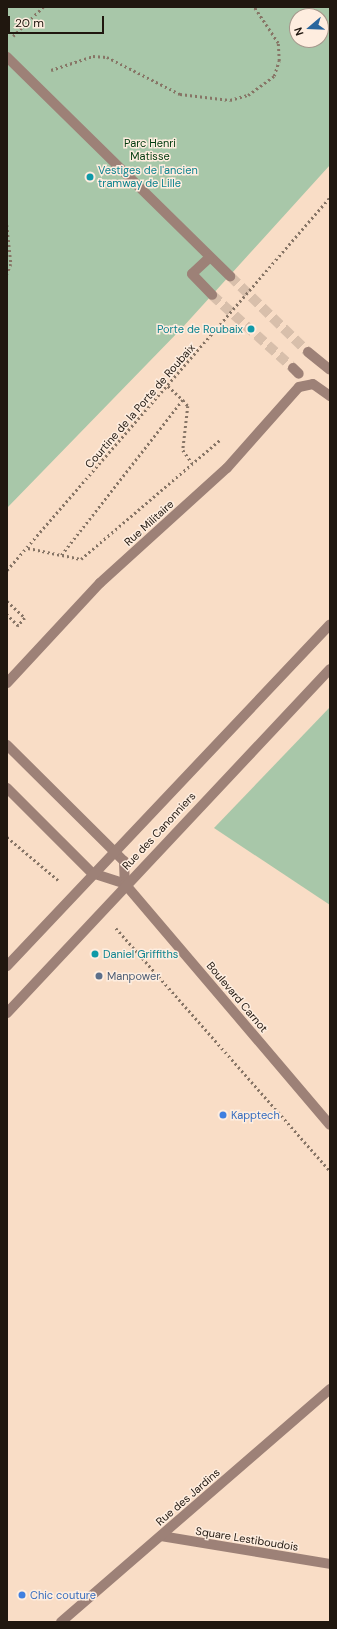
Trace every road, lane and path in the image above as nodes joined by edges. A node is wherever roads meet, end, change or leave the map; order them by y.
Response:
1 (42, 7) edge
2 (254, 7) edge
3 (7, 42) edge
4 (7, 57) edge
5 (48, 71) dead end
6 (330, 197) edge
7 (7, 225) edge
8 (209, 258) junction
9 (7, 274) edge
10 (230, 276) tunnel mouth
11 (212, 295) tunnel mouth
12 (308, 352) tunnel mouth
13 (330, 370) edge
14 (168, 386) junction
15 (330, 396) edge
16 (183, 400) junction
17 (228, 434) dead end
18 (192, 463) junction
19 (27, 548) junction
20 (62, 555) junction
21 (7, 570) edge
22 (7, 601) edge
23 (7, 615) edge
24 (330, 624) edge
25 (330, 669) edge
26 (7, 682) edge
27 (7, 745) edge
28 (7, 788) edge
29 (7, 837) edge
30 (114, 850) junction
31 (92, 873) junction
32 (125, 884) junction
33 (78, 890) junction
34 (102, 912) junction
35 (7, 966) edge
36 (7, 1013) edge
37 (330, 1125) edge
38 (330, 1171) edge
39 (330, 1389) edge
40 (161, 1536) junction
41 (330, 1564) edge
42 (61, 1622) edge

1 - 3 path
2 - 5 path
4 - 8 street
6 - 14 path, Courtine de la Porte de Roubaix
7 - 9 path
8 - 10 street
8 - 11 street
12 - 13 street
14 - 16 path
14 - 19 path, Courtine de la Porte de Roubaix
15 - 26 street, Rue Militaire
16 - 18 path
16 - 20 path
17 - 18 path
18 - 20 path
19 - 20 path
19 - 21 path, Courtine de la Porte de Roubaix
22 - 23 path
24 - 30 street, Rue des Canonniers
25 - 32 street, Rue des Canonniers
27 - 30 street
28 - 31 street
29 - 33 path
30 - 31 street, Rue des Canonniers
30 - 32 street
31 - 32 street
31 - 33 street, Rue des Canonniers
32 - 34 street, Rue des Canonniers
32 - 37 street, Boulevard Carnot
33 - 35 street, Rue des Canonniers
34 - 36 street, Rue des Canonniers
34 - 38 path
39 - 40 street, Rue des Jardins
40 - 41 street, Square Lestiboudois
40 - 42 street, Rue des Jardins

